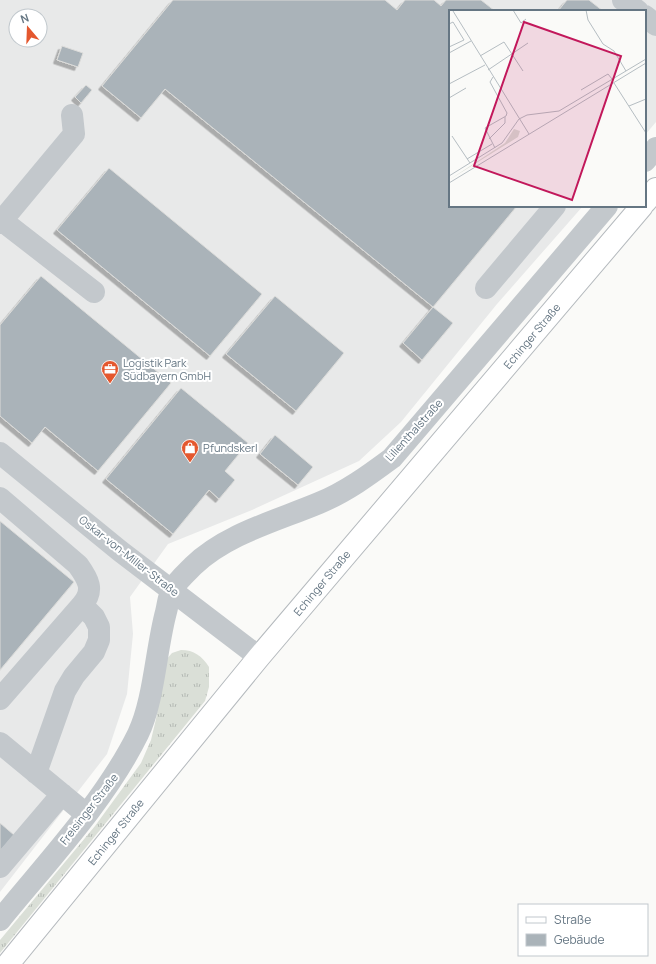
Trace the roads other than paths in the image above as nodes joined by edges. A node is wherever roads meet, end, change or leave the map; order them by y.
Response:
1 (623, 0) edge
2 (637, 10) edge
3 (646, 17) edge
4 (656, 25) edge
5 (72, 115) dead end
6 (656, 190) edge
7 (646, 201) edge
8 (554, 207) edge
9 (606, 207) edge
10 (641, 207) edge
11 (1, 221) edge
12 (486, 288) dead end
13 (94, 292) dead end
14 (0, 453) edge
15 (0, 498) edge
16 (172, 590) junction
17 (82, 606) junction
18 (259, 657) junction
19 (0, 699) edge
20 (0, 743) edge
21 (36, 773) junction
22 (62, 794) junction
23 (86, 814) junction
24 (0, 867) edge
25 (0, 920) edge
26 (8, 964) edge

1 - 2 street
3 - 4 street
5 - 11 street
6 - 7 main road
8 - 12 street
9 - 16 street, Lilienthalstraße
10 - 18 main road, Echinger Straße
11 - 13 street
14 - 16 street, Oskar-von-Miller-Straße
15 - 17 street
16 - 18 street, Oskar-von-Miller-Straße
16 - 23 street, Freisinger Straße
17 - 19 street
17 - 21 street
18 - 26 main road, Echinger Straße
20 - 21 street
21 - 22 street
22 - 23 street
22 - 24 street
23 - 25 street, Freisinger Straße

